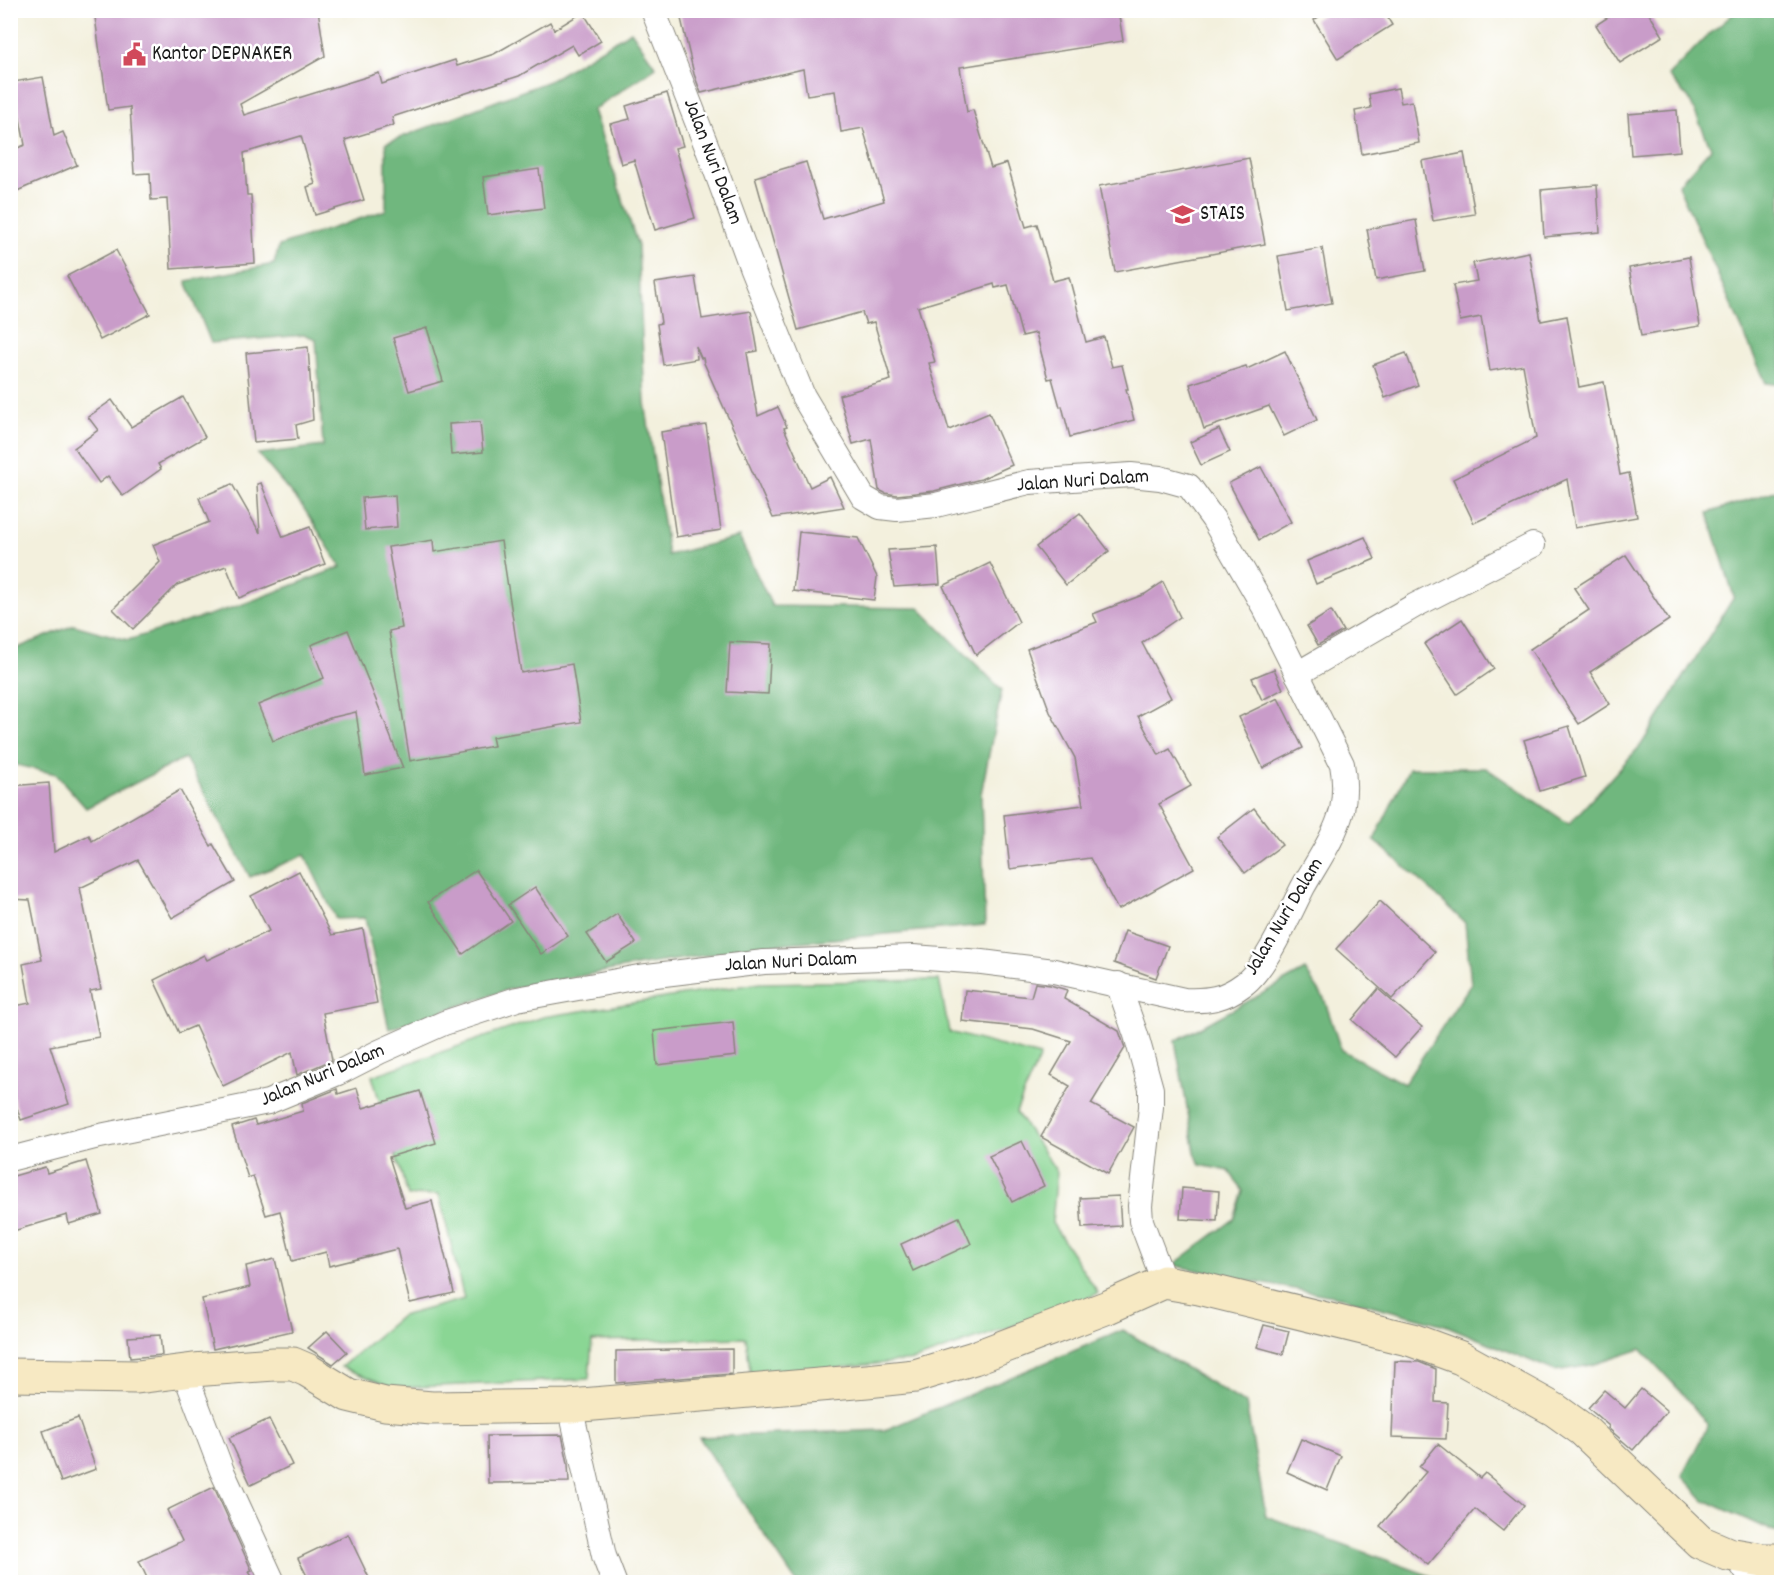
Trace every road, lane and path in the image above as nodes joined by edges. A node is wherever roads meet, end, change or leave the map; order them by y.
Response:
1 (653, 10) edge
2 (1533, 545) dead end
3 (1297, 674) junction
4 (1118, 984) junction
5 (10, 1159) edge
6 (1164, 1282) junction
7 (184, 1371) junction
8 (10, 1375) edge
9 (570, 1406) junction
10 (1782, 1560) edge
11 (1744, 1569) edge
12 (273, 1582) edge
13 (614, 1582) edge

1 - 3 street, Jalan Nuri Dalam
2 - 3 street
3 - 4 street, Jalan Nuri Dalam
4 - 5 street, Jalan Nuri Dalam
4 - 6 street
6 - 9 main road
6 - 11 main road
7 - 8 main road
7 - 9 main road
7 - 12 street
9 - 13 street
10 - 11 main road

